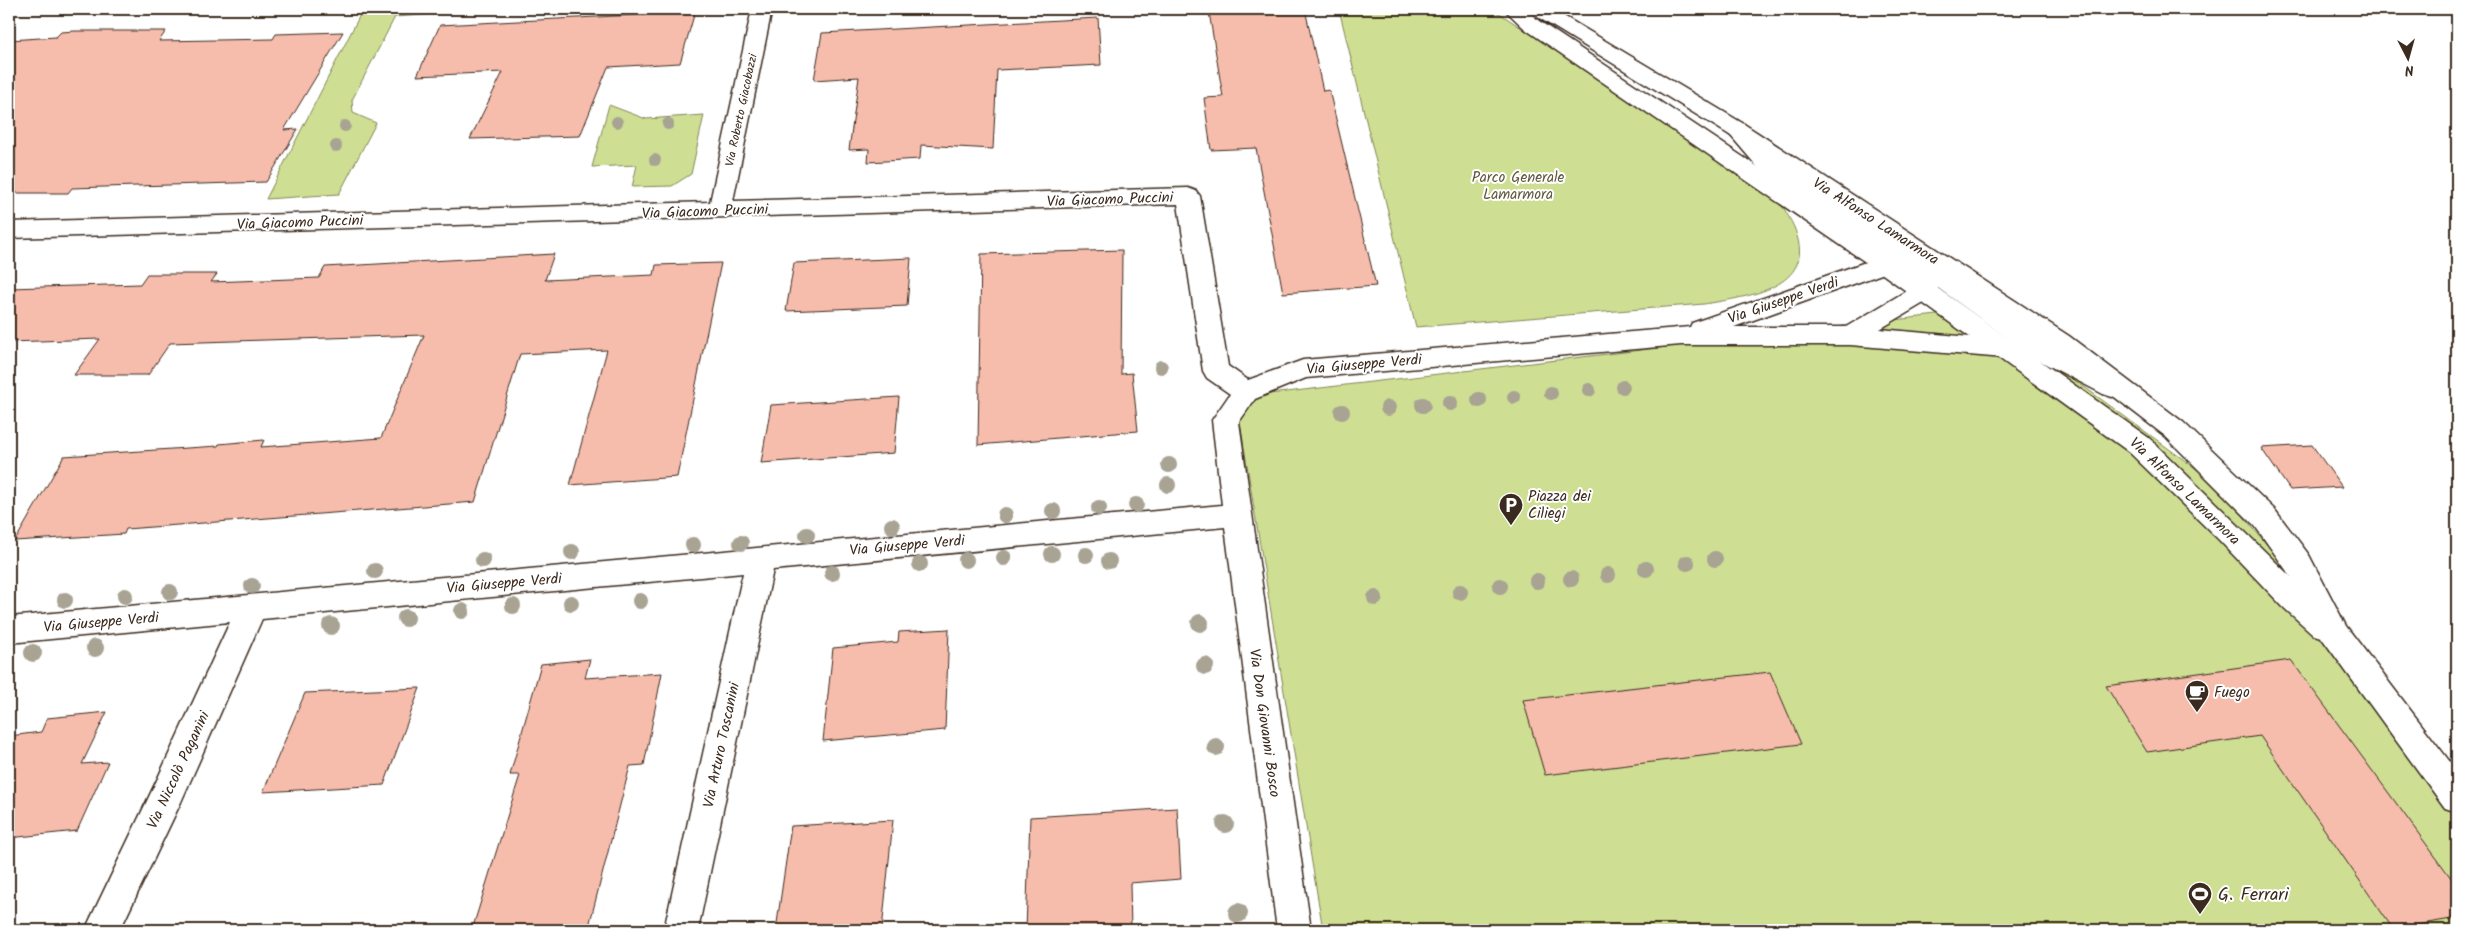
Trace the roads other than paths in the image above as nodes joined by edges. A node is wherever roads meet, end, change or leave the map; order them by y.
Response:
1 (762, 9) edge
2 (1514, 9) edge
3 (1538, 9) edge
4 (1736, 129) junction
5 (720, 210) junction
6 (9, 230) edge
7 (1886, 264) junction
8 (1926, 280) junction
9 (1681, 336) junction
10 (1850, 336) junction
11 (2004, 349) junction
12 (1246, 392) junction
13 (2138, 401) junction
14 (1238, 515) junction
15 (761, 559) junction
16 (252, 608) junction
17 (9, 630) edge
18 (2336, 635) junction
19 (2457, 796) edge
20 (102, 930) edge
21 (681, 930) edge
22 (1294, 930) edge

1 - 5 street, Via Roberto Giacobazzi
2 - 7 street, Via Alfonso Lamarmora
3 - 4 street, Via Alfonso Lamarmora
4 - 8 street, Via Alfonso Lamarmora
4 - 13 street, Via Alfonso Lamarmora
5 - 6 street, Via Giacomo Puccini
5 - 12 street, Via Giacomo Puccini
7 - 8 street, Via Alfonso Lamarmora
7 - 9 street, Via Giuseppe Verdi
8 - 10 street
8 - 11 street, Via Alfonso Lamarmora
8 - 13 street, Via Alfonso Lamarmora
9 - 10 street, Via Giuseppe Verdi
9 - 12 street, Via Giuseppe Verdi
10 - 11 street, Via Giuseppe Verdi
11 - 18 street, Via Alfonso Lamarmora
12 - 14 street
13 - 18 street, Via Alfonso Lamarmora
14 - 15 street, Via Giuseppe Verdi
14 - 22 street, Via Don Giovanni Bosco
15 - 16 street, Via Giuseppe Verdi
15 - 21 street, Via Arturo Toscanini
16 - 17 street, Via Giuseppe Verdi
16 - 20 street, Via Niccolò Paganini
18 - 19 street, Via Alfonso Lamarmora

